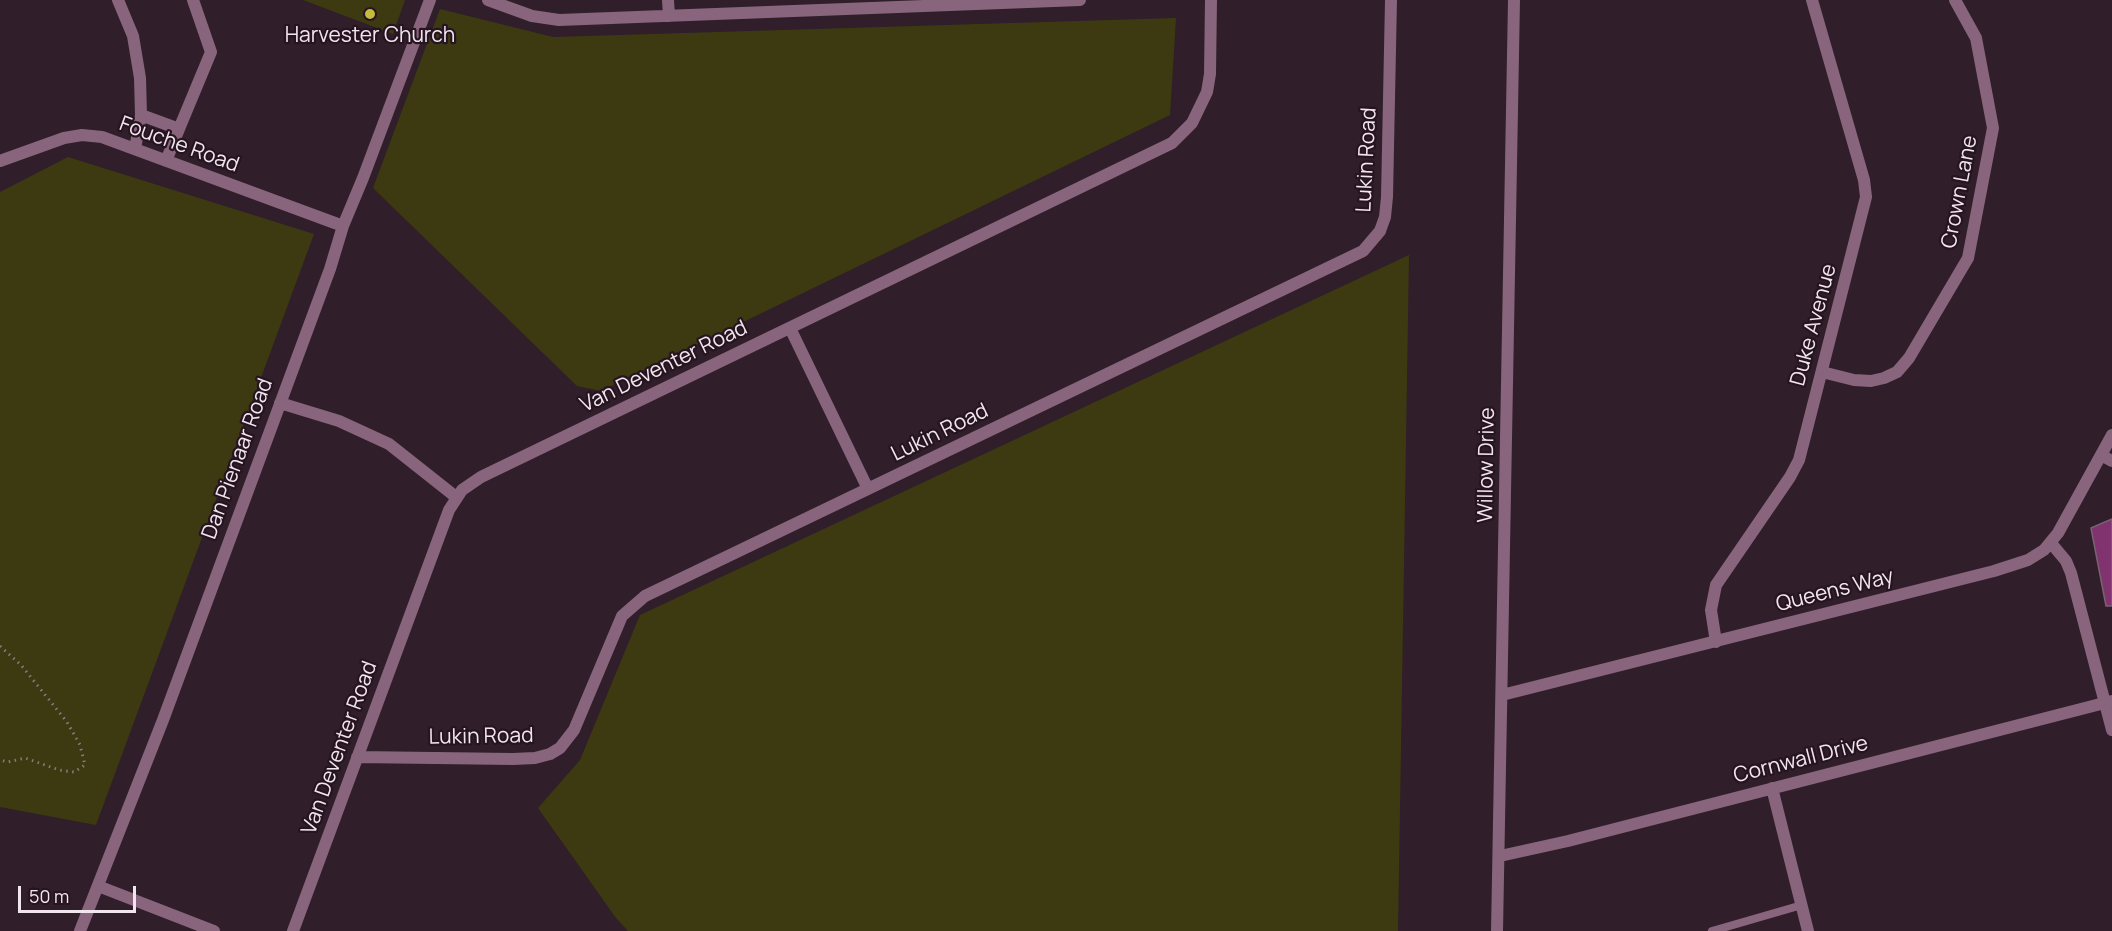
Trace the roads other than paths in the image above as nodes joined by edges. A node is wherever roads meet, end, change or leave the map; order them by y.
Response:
1 (118, 0) edge
2 (193, 0) edge
3 (430, 0) edge
4 (488, 0) edge
5 (668, 0) edge
6 (1080, 0) edge
7 (1211, 0) edge
8 (1390, 0) edge
9 (1514, 0) edge
10 (1812, 0) edge
11 (1955, 0) edge
12 (1048, 1) edge
13 (861, 4) edge
14 (669, 16) junction
15 (141, 115) junction
16 (179, 129) junction
17 (135, 149) junction
18 (0, 161) edge
19 (166, 161) junction
20 (343, 226) junction
21 (790, 328) junction
22 (1822, 372) junction
23 (280, 403) junction
24 (2112, 435) edge
25 (2107, 458) edge
26 (868, 489) junction
27 (456, 497) junction
28 (2051, 543) junction
29 (1716, 642) junction
30 (1502, 695) junction
31 (2108, 702) edge
32 (2112, 730) edge
33 (357, 757) junction
34 (1772, 788) junction
35 (1500, 856) junction
36 (98, 886) junction
37 (1802, 905) junction
38 (80, 931) edge
39 (214, 931) edge
40 (292, 931) edge
41 (1497, 931) edge
42 (1712, 931) edge
43 (1808, 931) edge

1 - 15 street
2 - 16 street
3 - 20 street, Dan Pienaar Road
4 - 14 street
5 - 14 street
6 - 12 street
7 - 21 street, Van Deventer Road
8 - 26 street, Lukin Road
9 - 30 street, Willow Drive
10 - 22 street, Duke Avenue
11 - 22 street, Crown Lane
12 - 13 street
13 - 14 street
15 - 16 street
15 - 17 street
16 - 19 street
17 - 18 street, Fouche Road
17 - 19 street, Fouche Road
19 - 20 street, Fouche Road
20 - 23 street, Dan Pienaar Road
21 - 26 street
21 - 27 street, Van Deventer Road
22 - 29 street, Duke Avenue
23 - 27 street
23 - 36 street, Dan Pienaar Road
24 - 25 street, Queens Way
25 - 28 street, Queens Way
26 - 33 street, Lukin Road
27 - 33 street, Van Deventer Road
28 - 29 street, Queens Way
28 - 31 street
29 - 30 street, Queens Way
30 - 35 street, Willow Drive
31 - 32 street
31 - 34 street, Cornwall Drive
33 - 40 street, Van Deventer Road
34 - 35 street, Cornwall Drive
34 - 37 street
35 - 41 street, Willow Drive
36 - 38 street, Dan Pienaar Road
36 - 39 street
37 - 42 lane
37 - 43 street

